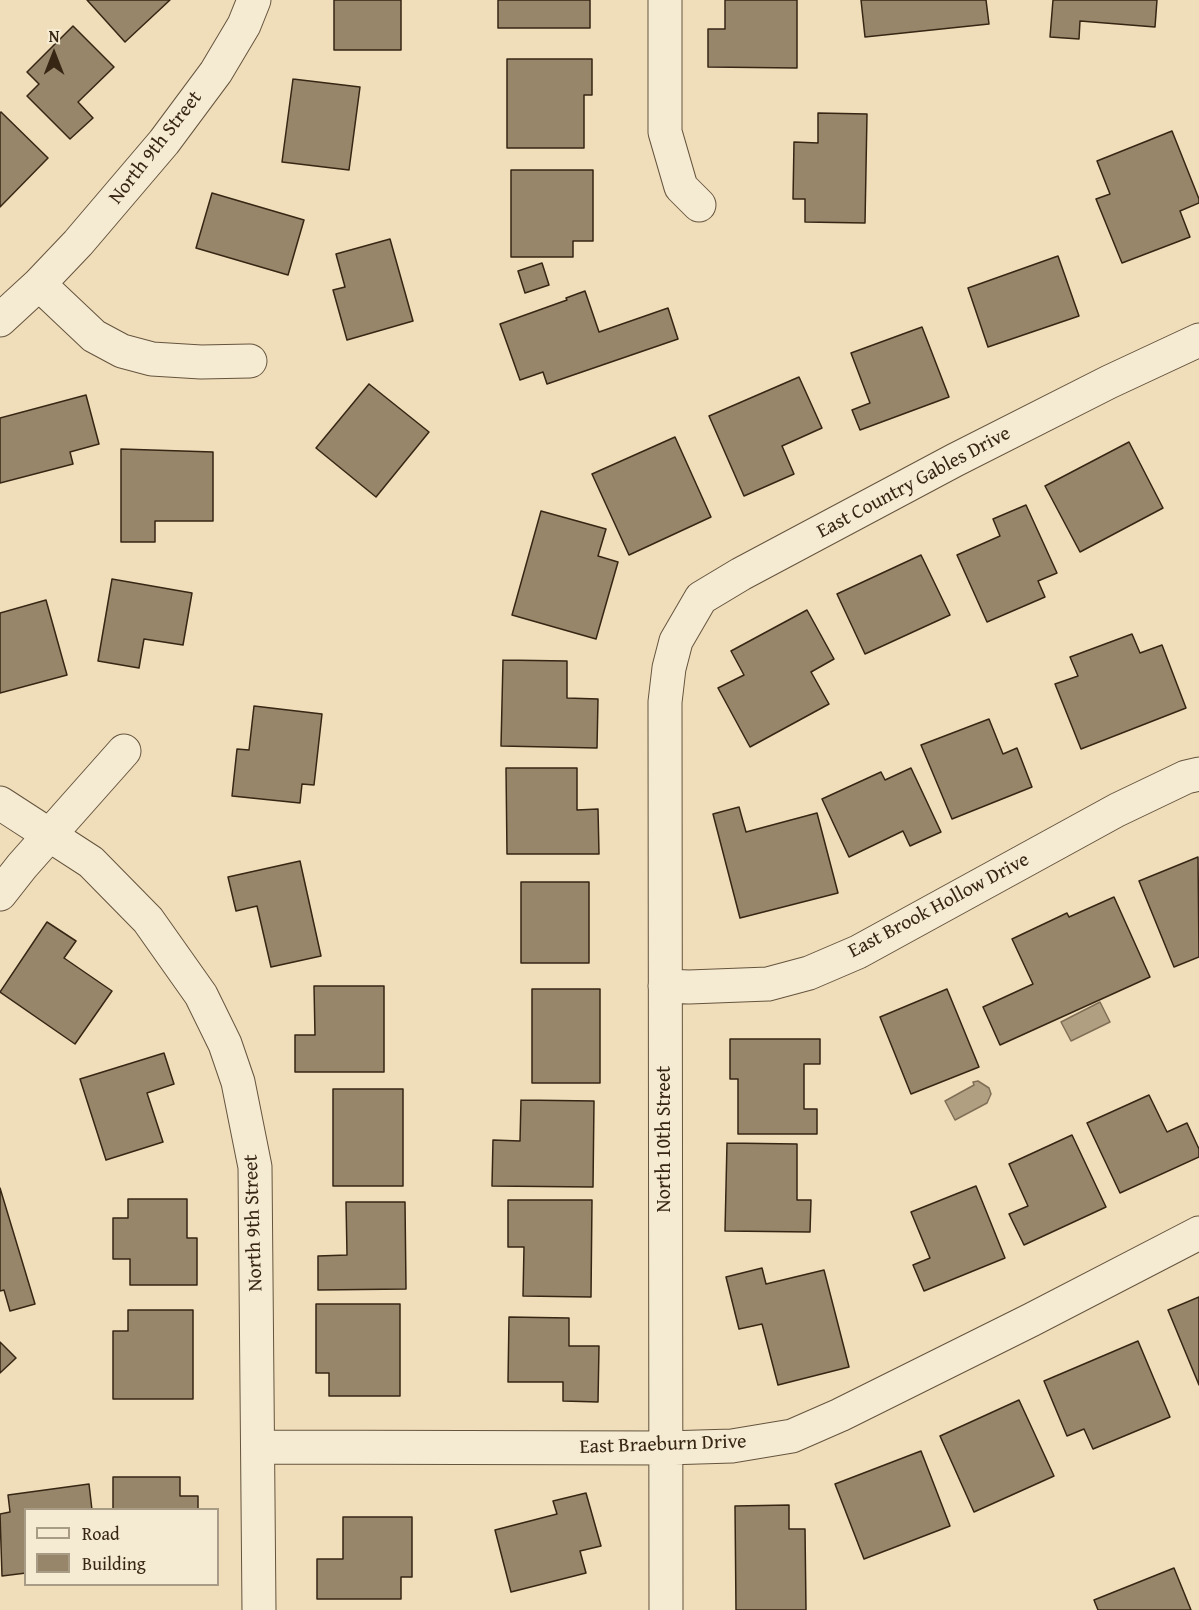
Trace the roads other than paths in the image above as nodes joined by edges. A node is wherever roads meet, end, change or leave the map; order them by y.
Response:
1 (254, 0) edge
2 (665, 0) edge
3 (699, 205) dead end
4 (39, 284) junction
5 (0, 320) edge
6 (1199, 340) edge
7 (250, 361) dead end
8 (669, 668) joint
9 (124, 751) dead end
10 (1199, 774) edge
11 (0, 803) edge
12 (51, 835) junction
13 (0, 894) edge
14 (665, 986) junction
15 (1199, 1233) edge
16 (259, 1447) junction
17 (666, 1448) junction
18 (259, 1610) edge
19 (666, 1610) edge

1 - 4 street, North 9th Street
2 - 3 street
4 - 5 street
4 - 7 street
6 - 8 street, East Country Gables Drive
8 - 14 street, North 10th Street
9 - 12 street
10 - 14 street, East Brook Hollow Drive
11 - 12 street
12 - 13 street
12 - 16 street, North 9th Street
14 - 17 street, North 10th Street
15 - 17 street, East Braeburn Drive
16 - 17 street, East Braeburn Drive
16 - 18 street, North 9th Street
17 - 19 street, North 10th Street

